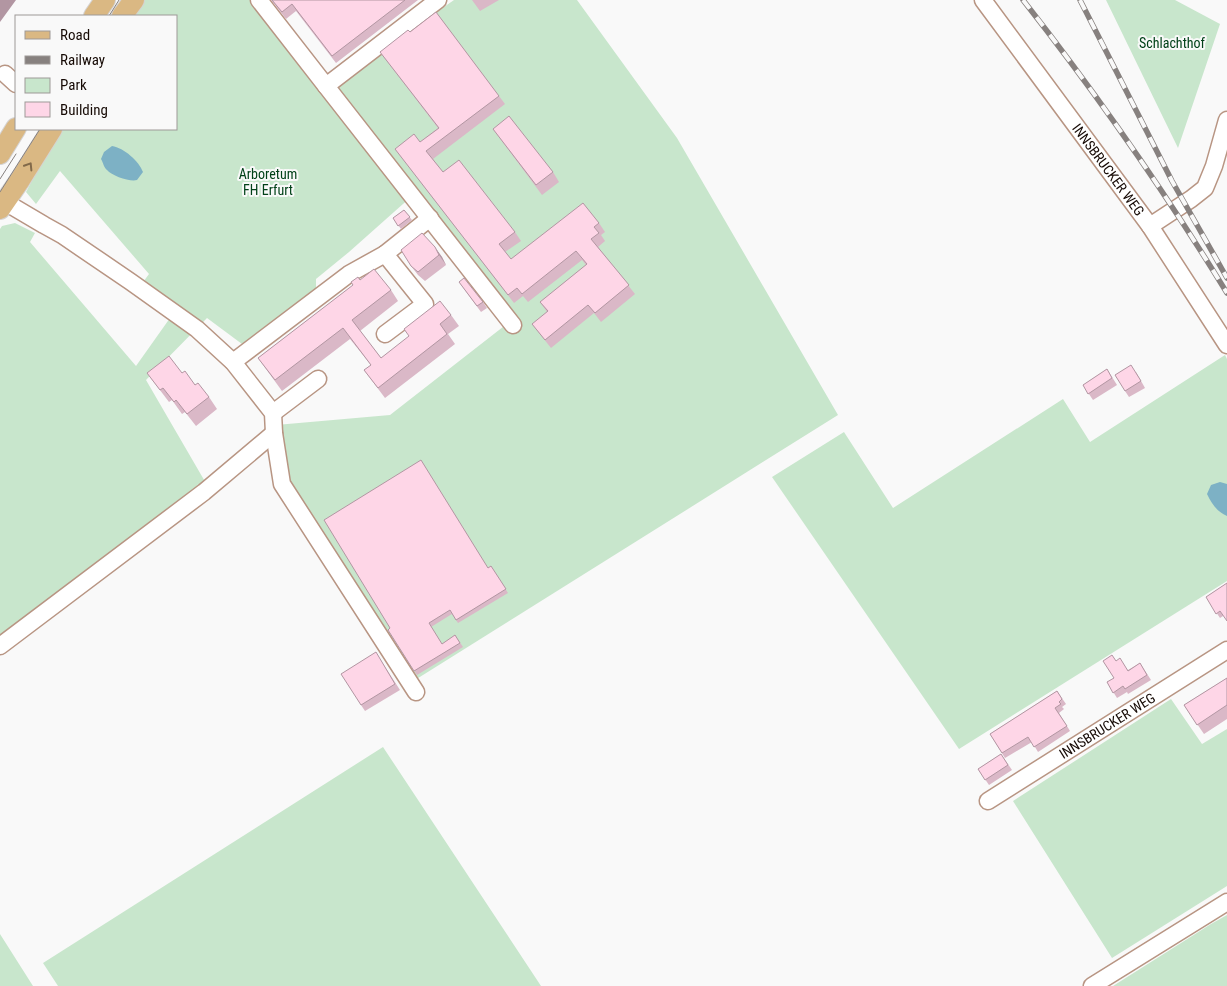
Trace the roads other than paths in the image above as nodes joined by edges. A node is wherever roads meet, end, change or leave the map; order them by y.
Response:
1 (105, 0) edge
2 (134, 0) edge
3 (259, 0) edge
4 (438, 0) edge
5 (983, 0) edge
6 (95, 15) edge
7 (123, 15) edge
8 (326, 86) junction
9 (1227, 120) edge
10 (15, 130) edge
11 (51, 130) edge
12 (0, 154) edge
13 (2, 203) edge
14 (430, 218) junction
15 (1150, 226) junction
16 (385, 254) junction
17 (513, 325) dead end
18 (385, 334) dead end
19 (1227, 345) edge
20 (233, 362) junction
21 (318, 378) dead end
22 (273, 413) junction
23 (274, 433) junction
24 (0, 646) edge
25 (1227, 650) edge
26 (416, 692) dead end
27 (988, 801) dead end
28 (1227, 902) edge
29 (1092, 986) edge

1 - 6 main road
2 - 7 main road
3 - 8 street
4 - 8 street
5 - 15 street, INNSBRUCKER WEG
8 - 14 street
9 - 15 street
10 - 12 main road
13 -> 11 main road
13 - 20 street
14 - 16 street
14 - 17 street
15 - 19 street, INNSBRUCKER WEG
16 - 18 street
16 - 20 street
20 - 22 street
21 - 22 street
22 - 23 street
23 - 24 street
23 - 26 street
25 - 27 street, INNSBRUCKER WEG
28 - 29 street

